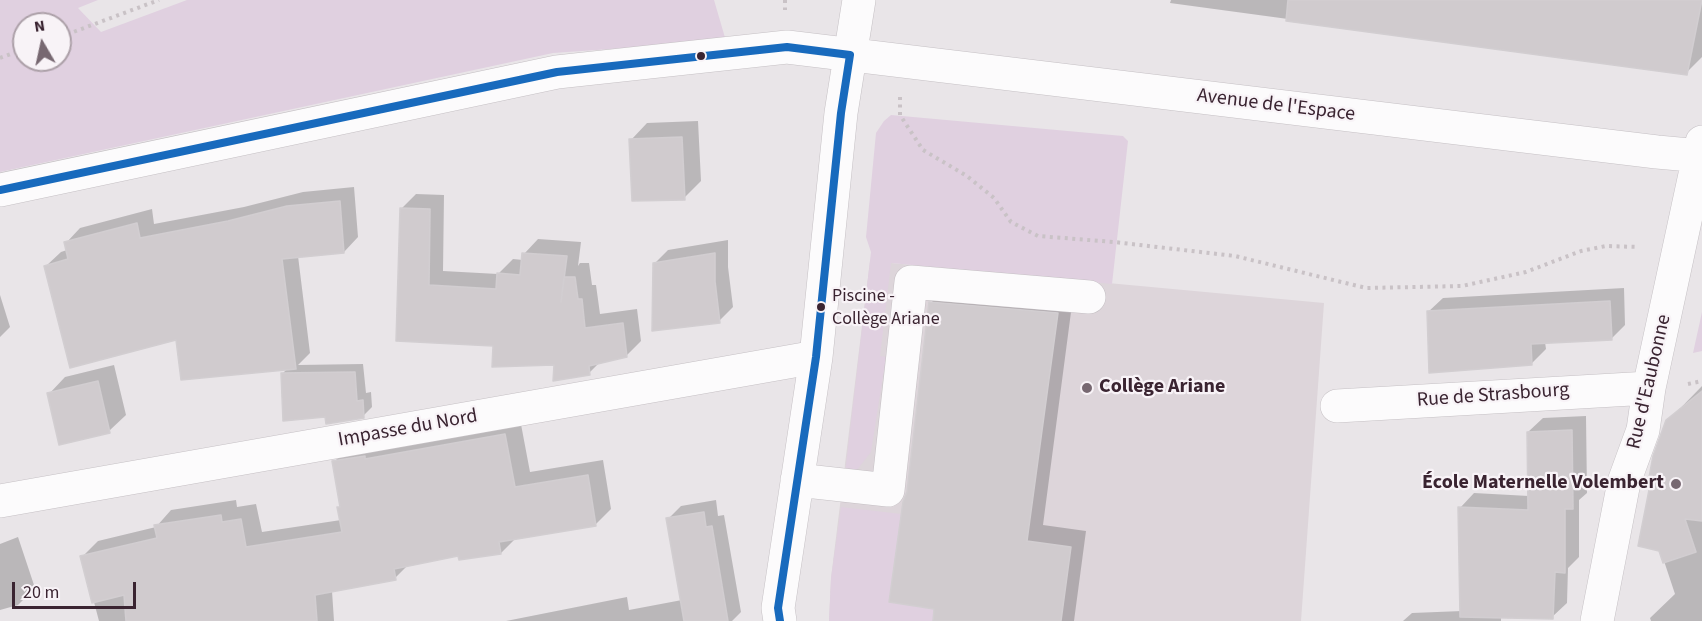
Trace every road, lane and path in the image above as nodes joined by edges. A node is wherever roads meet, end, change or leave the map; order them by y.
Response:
1 (159, 0) edge
2 (859, 0) edge
3 (72, 33) edge
4 (850, 54) junction
5 (900, 61) junction
6 (1701, 151) edge
7 (5, 181) edge
8 (1648, 247) dead end
9 (1089, 297) dead end
10 (816, 357) junction
11 (1649, 388) junction
12 (1337, 406) dead end
13 (797, 480) junction
14 (0, 501) edge
15 (776, 617) edge
16 (1597, 621) edge

1 - 3 path
2 - 4 street
4 - 5 street, Avenue de l'Espace
4 - 7 street, Avenue de l'Espace
4 - 10 street
5 - 6 street, Avenue de l'Espace
5 - 8 path
6 - 11 street, Rue d'Eaubonne
9 - 13 street
10 - 13 street
10 - 14 street, Impasse du Nord
11 - 12 street, Rue de Strasbourg
11 - 16 street, Rue d'Eaubonne
13 - 15 street

